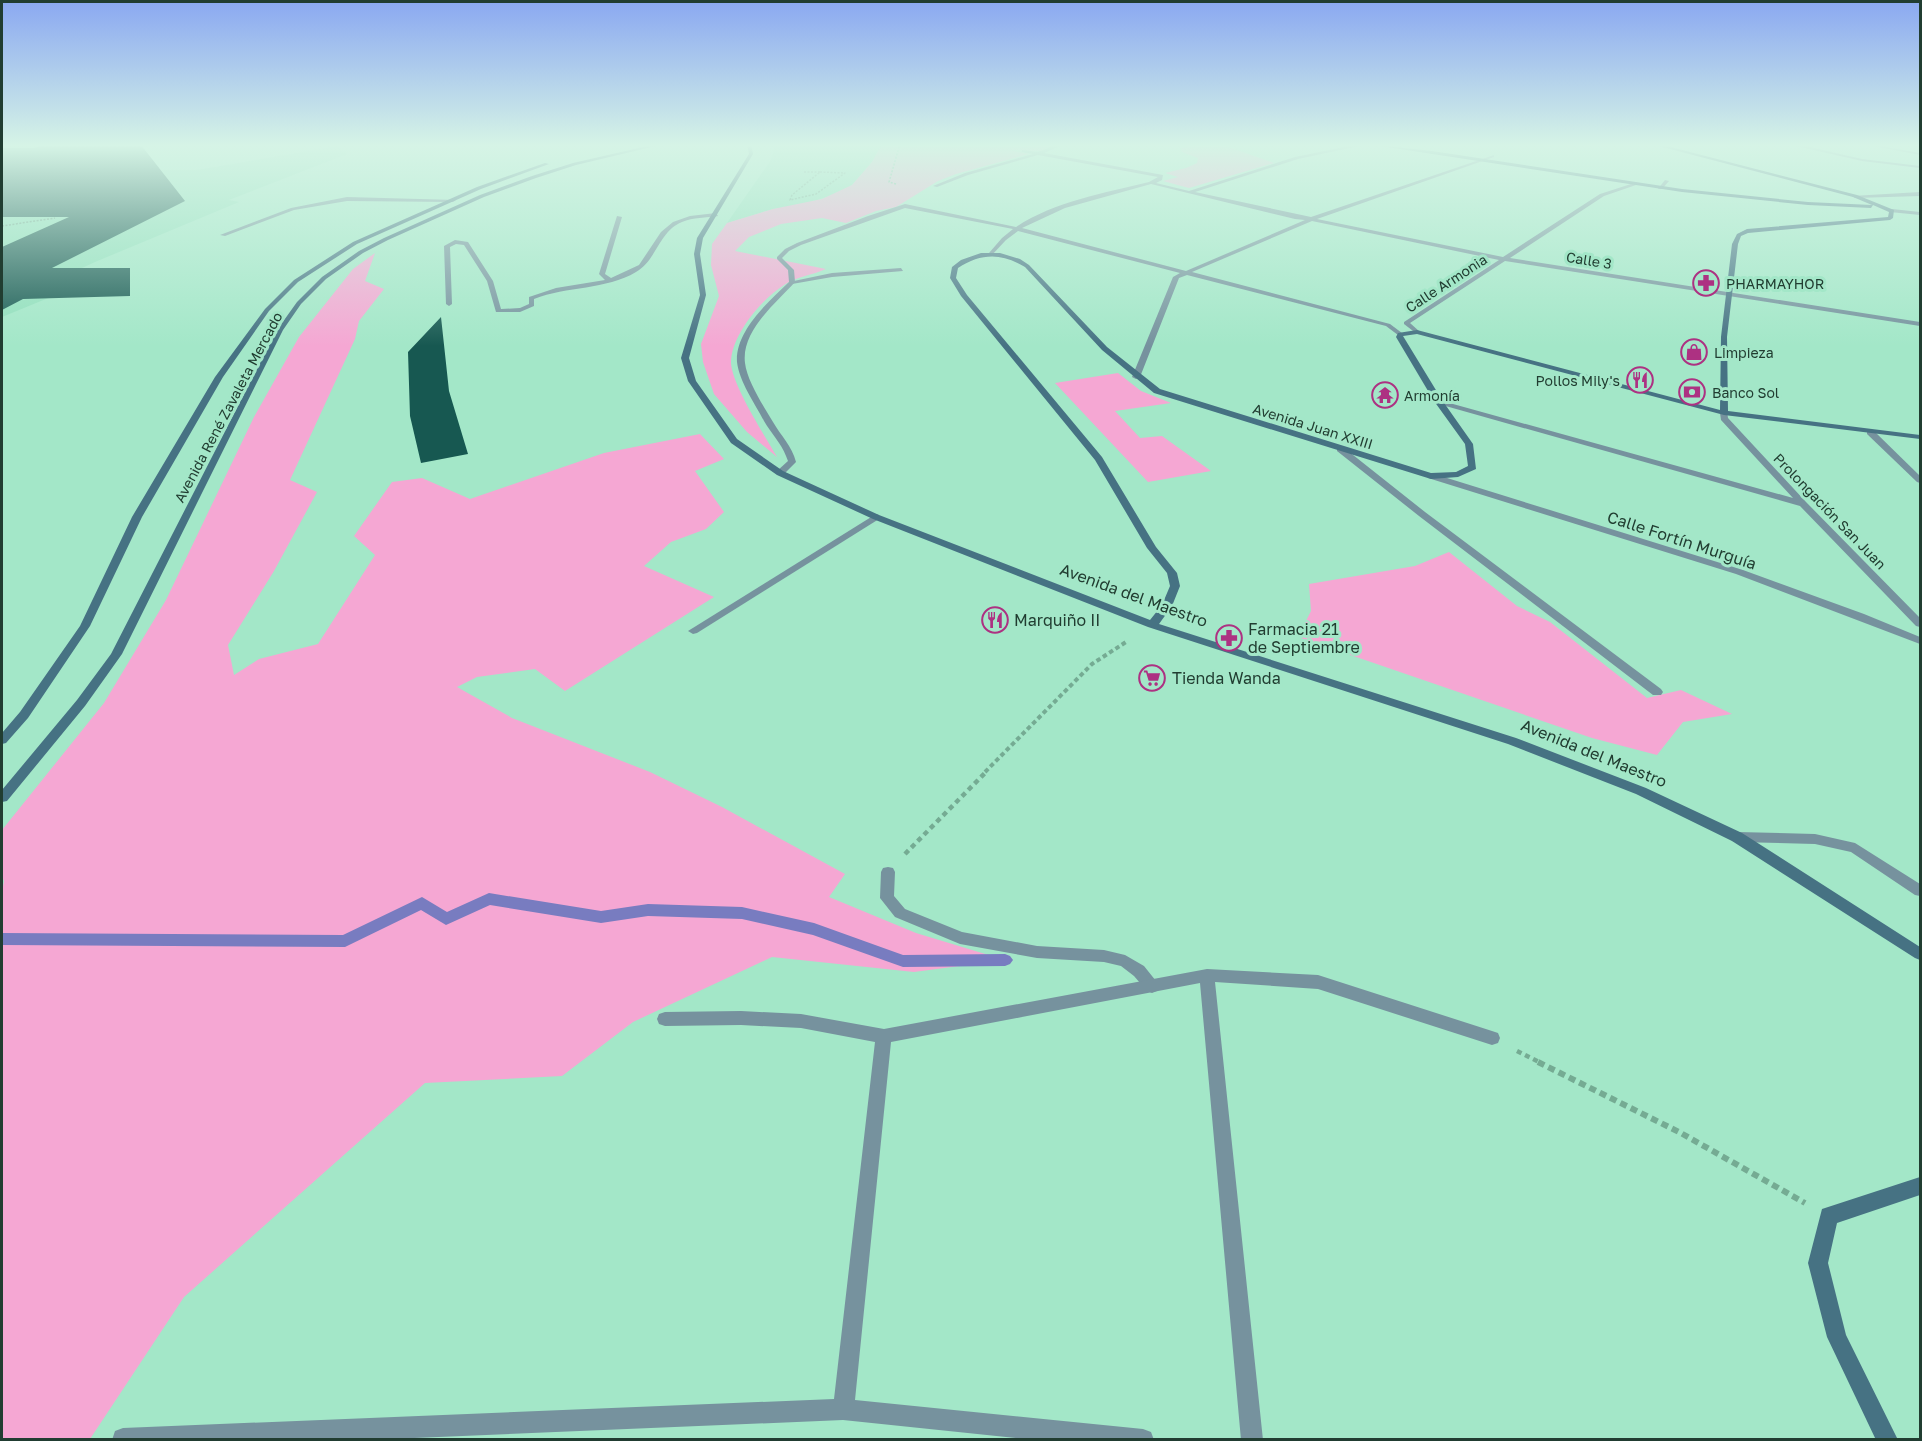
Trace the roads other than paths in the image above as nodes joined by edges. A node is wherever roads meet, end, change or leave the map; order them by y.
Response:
1 (287, 211) edge
2 (427, 211) edge
3 (449, 211) edge
4 (718, 211) edge
5 (888, 211) edge
6 (929, 211) edge
7 (1054, 211) edge
8 (1267, 211) edge
9 (1333, 211) edge
10 (1579, 211) edge
11 (1892, 211) edge
12 (1894, 211) edge
13 (1920, 214) edge
14 (716, 215) junction
15 (619, 217) dead end
16 (1311, 219) junction
17 (1014, 228) junction
18 (223, 235) dead end
19 (992, 254) junction
20 (1505, 258) junction
21 (901, 270) dead end
22 (1186, 272) junction
23 (609, 280) junction
24 (792, 282) junction
25 (1730, 295) junction
26 (449, 304) dead end
27 (1920, 324) edge
28 (1417, 332) junction
29 (1400, 334) junction
30 (1136, 377) junction
31 (1438, 401) junction
32 (1724, 413) junction
33 (1870, 432) junction
34 (1920, 437) edge
35 (1340, 449) junction
36 (780, 473) junction
37 (1431, 476) junction
38 (1920, 480) edge
39 (1803, 504) junction
40 (876, 518) junction
41 (1920, 624) edge
42 (1152, 625) junction
43 (693, 631) dead end
44 (1920, 641) edge
45 (1657, 692) dead end
46 (2, 740) edge
47 (2, 798) edge
48 (1737, 837) junction
49 (888, 872) road end
50 (1920, 891) edge
51 (1920, 954) edge
52 (1206, 975) junction
53 (1152, 986) junction
54 (665, 1019) dead end
55 (884, 1036) junction
56 (1492, 1038) road end
57 (1920, 1186) edge
58 (843, 1409) junction
59 (123, 1439) edge
60 (1143, 1440) edge
61 (1252, 1440) edge
62 (1887, 1440) edge

1 - 18 street
2 - 46 main road, Avenida René Zavaleta Mercado
3 - 47 main road, Avenida René Zavaleta Mercado
4 - 14 main road, Avenida del Maestro
5 - 24 street
6 - 17 street
7 - 17 street
8 - 16 street, Calle 3
9 - 16 street
10 - 20 street, Calle Armonia
11 - 25 main road
12 - 13 street
14 - 23 street
14 - 36 main road, Avenida del Maestro
15 - 23 street
16 - 20 street, Calle 3
16 - 22 street
17 - 19 street
17 - 22 street
19 - 30 main road, Avenida Juan XXIII
19 - 42 main road, Avenida Juan XXIII
20 - 25 street, Calle 3
20 - 28 street, Calle Armonia
21 - 24 street
22 - 29 street
22 - 30 street
23 - 26 street
24 - 36 street
25 - 27 street, Calle 3
25 - 32 main road
28 - 29 main road
28 - 32 main road
29 - 31 main road, Avenida Juan XXIII
30 - 35 main road, Avenida Juan XXIII
31 - 37 main road, Avenida Juan XXIII
31 - 39 street
32 - 33 main road
32 - 39 street, Prolongación San Juan
33 - 34 main road
33 - 38 street
35 - 37 main road, Avenida Juan XXIII
35 - 45 street
36 - 40 main road, Avenida del Maestro
37 - 44 street, Calle Fortín Murguía
39 - 41 street, Prolongación San Juan
40 - 42 main road, Avenida del Maestro
40 - 43 street
42 - 48 main road, Avenida del Maestro
48 - 50 street
48 - 51 main road, Avenida del Maestro
49 - 53 street
52 - 53 street
52 - 56 street
52 - 61 street
53 - 55 street
54 - 55 street
55 - 58 street
57 - 62 main road
58 - 59 street
58 - 60 street

